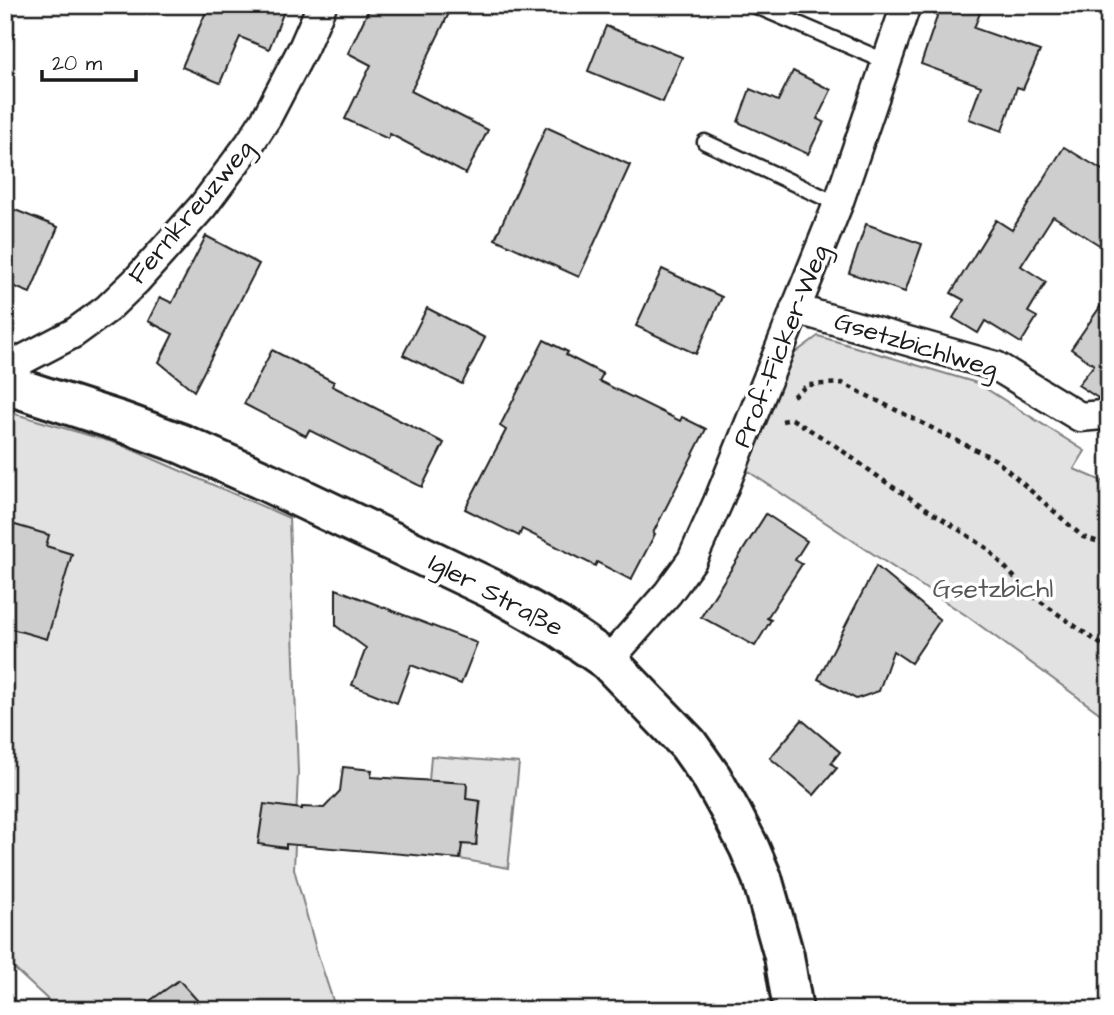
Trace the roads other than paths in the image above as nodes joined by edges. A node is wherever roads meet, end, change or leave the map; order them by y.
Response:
1 (322, 5) edge
2 (754, 5) edge
3 (906, 5) edge
4 (887, 62) junction
5 (705, 142) dead end
6 (838, 204) junction
7 (795, 309) junction
8 (5, 369) edge
9 (5, 384) edge
10 (1109, 410) edge
11 (608, 661) junction
12 (793, 1010) edge

1 - 8 street, Fernkreuzweg
2 - 4 lane
3 - 4 street, Prof.-Ficker-Weg
4 - 6 street, Prof.-Ficker-Weg
5 - 6 lane
6 - 7 street, Prof.-Ficker-Weg
7 - 10 street, Gsetzbichlweg
7 - 11 street, Prof.-Ficker-Weg
9 - 11 main road, Igler Straße
11 - 12 main road, Igler Straße

